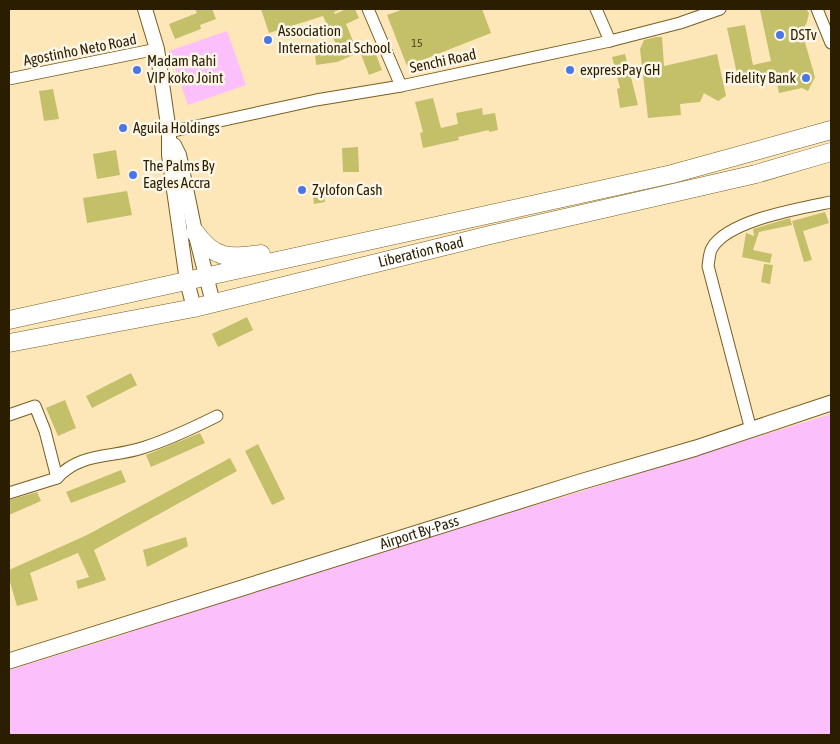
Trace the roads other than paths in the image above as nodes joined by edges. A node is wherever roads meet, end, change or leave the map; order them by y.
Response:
1 (146, 9) edge
2 (368, 9) edge
3 (596, 9) edge
4 (720, 9) edge
5 (818, 9) edge
6 (610, 41) junction
7 (831, 43) edge
8 (157, 49) junction
9 (9, 79) edge
10 (401, 86) junction
11 (831, 130) edge
12 (169, 132) junction
13 (831, 152) edge
14 (831, 202) edge
15 (195, 232) junction
16 (296, 256) junction
17 (206, 276) junction
18 (188, 284) junction
19 (213, 303) junction
20 (194, 308) junction
21 (9, 320) edge
22 (39, 338) junction
23 (9, 343) edge
24 (831, 404) edge
25 (9, 414) edge
26 (217, 416) dead end
27 (751, 430) junction
28 (57, 478) junction
29 (9, 493) edge
30 (9, 661) edge

1 - 8 street
2 - 10 street
3 - 6 street
4 - 6 street, Senchi Road
5 - 7 street
6 - 10 street, Senchi Road
8 - 9 street, Agostinho Neto Road
8 - 12 street
10 - 12 street, Senchi Road
11 - 16 highway, Liberation Road
12 - 15 street
12 - 18 street
13 - 19 highway, Liberation Road
14 - 27 street
15 - 16 highway
15 - 17 street
16 - 17 highway, Liberation Road
17 - 18 highway, Liberation Road
17 - 19 street
18 - 20 street
18 - 21 highway, Liberation Road
18 - 22 highway
19 - 20 highway, Liberation Road
20 - 22 highway, Liberation Road
22 - 23 highway, Liberation Road
24 - 27 main road, Airport By-Pass
25 - 28 street
26 - 28 street
27 - 30 main road, Airport By-Pass
28 - 29 street

